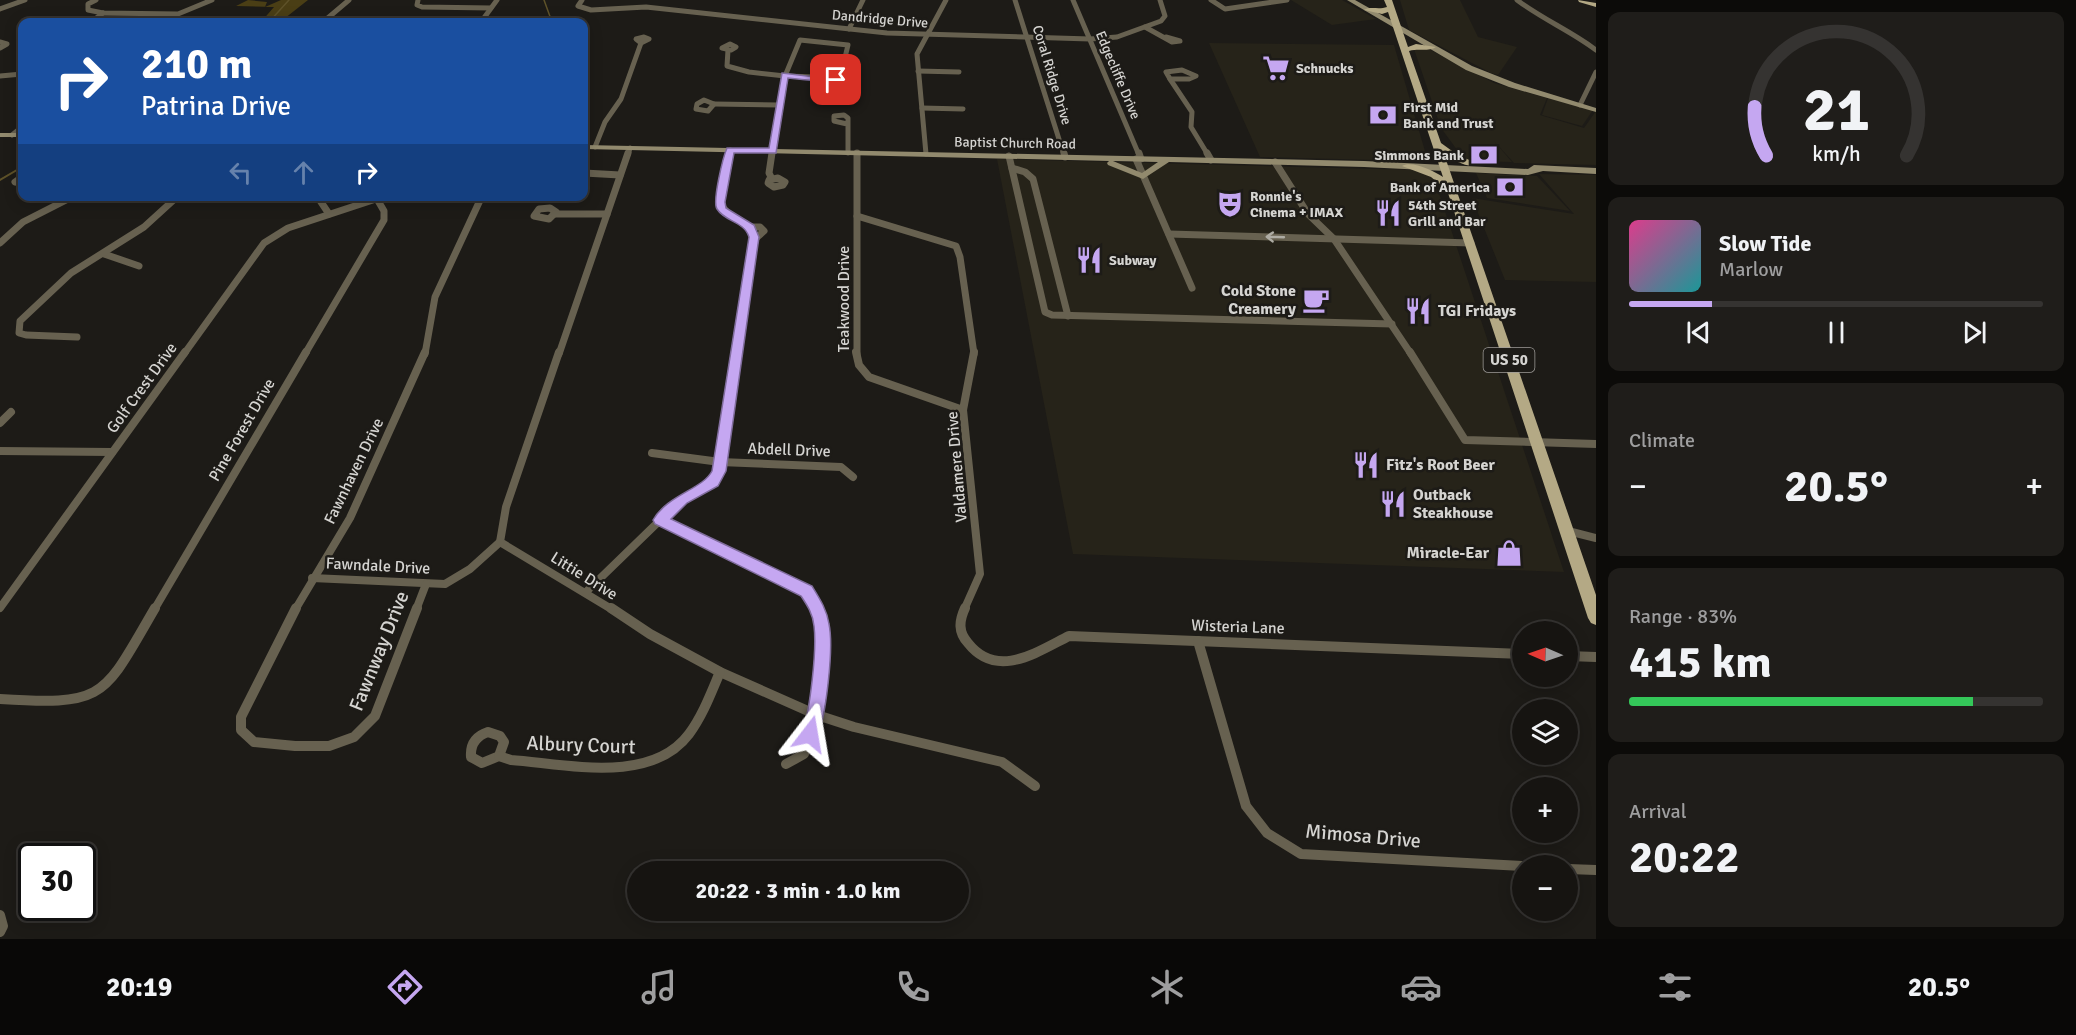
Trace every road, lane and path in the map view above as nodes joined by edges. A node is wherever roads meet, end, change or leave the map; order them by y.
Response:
1 (25, 0) edge
2 (96, 0) edge
3 (212, 0) edge
4 (349, 0) edge
5 (418, 0) edge
6 (496, 0) edge
7 (582, 0) edge
8 (649, 0) edge
9 (863, 0) edge
10 (946, 0) edge
11 (1016, 0) edge
12 (1073, 0) edge
13 (1160, 0) edge
14 (1211, 0) edge
15 (1287, 0) edge
16 (1350, 0) edge
17 (1517, 0) edge
18 (1582, 0) edge
19 (1390, 4) edge
20 (1596, 5) edge
21 (646, 7) junction
22 (491, 8) junction
23 (0, 9) edge
24 (1368, 10) junction
25 (103, 13) junction
26 (96, 18) edge
27 (328, 18) edge
28 (484, 18) edge
29 (1145, 27) junction
30 (1399, 28) junction
31 (849, 29) junction
32 (926, 35) junction
33 (1166, 37) dead end
34 (1028, 38) junction
35 (1090, 39) junction
36 (0, 42) edge
37 (641, 43) dead end
38 (1432, 47) junction
39 (0, 48) edge
40 (728, 50) dead end
41 (1406, 50) junction
42 (1596, 50) edge
43 (918, 71) junction
44 (959, 72) dead end
45 (1596, 72) edge
46 (18, 74) edge
47 (785, 75) junction
48 (841, 75) junction
49 (0, 76) edge
50 (831, 78) junction
51 (1169, 79) junction
52 (714, 104) dead end
53 (779, 105) junction
54 (1580, 105) junction
55 (922, 108) junction
56 (963, 109) dead end
57 (1596, 110) edge
58 (847, 124) dead end
59 (18, 129) edge
60 (4, 135) edge
61 (1438, 145) junction
62 (588, 147) edge
63 (595, 147) junction
64 (630, 148) junction
65 (730, 150) junction
66 (773, 151) junction
67 (853, 153) junction
68 (926, 154) junction
69 (1010, 156) junction
70 (1065, 157) junction
71 (1098, 158) junction
72 (1139, 159) junction
73 (1168, 160) junction
74 (1211, 160) junction
75 (1275, 162) junction
76 (1475, 164) junction
77 (1407, 166) junction
78 (1445, 167) junction
79 (1012, 168) junction
80 (1541, 169) junction
81 (1596, 171) edge
82 (588, 173) edge
83 (620, 175) junction
84 (1143, 176) junction
85 (771, 178) dead end
86 (1452, 189) junction
87 (64, 201) edge
88 (174, 201) edge
89 (320, 201) edge
90 (371, 201) edge
91 (382, 201) edge
92 (480, 201) edge
93 (329, 214) junction
94 (555, 214) dead end
95 (607, 214) junction
96 (857, 216) junction
97 (1169, 234) junction
98 (1334, 239) junction
99 (0, 243) edge
100 (1471, 243) junction
101 (104, 254) junction
102 (140, 266) dead end
103 (1192, 288) dead end
104 (1068, 316) junction
105 (1392, 324) junction
106 (77, 337) dead end
107 (963, 410) junction
108 (11, 412) dead end
109 (0, 423) edge
110 (1538, 443) junction
111 (1596, 444) edge
112 (0, 451) edge
113 (112, 452) junction
114 (652, 453) dead end
115 (720, 462) junction
116 (853, 477) dead end
117 (660, 520) junction
118 (1568, 531) junction
119 (1593, 534) edge
120 (500, 542) junction
121 (312, 578) junction
122 (426, 584) junction
123 (586, 592) junction
124 (3, 598) edge
125 (0, 608) edge
126 (1596, 618) edge
127 (1198, 640) junction
128 (965, 642) joint
129 (1512, 654) edge
130 (1578, 656) edge
131 (1596, 657) edge
132 (720, 672) junction
133 (0, 699) edge
134 (817, 715) junction
135 (295, 746) joint
136 (499, 756) dead end
137 (786, 764) dead end
138 (1035, 786) dead end
139 (1512, 865) edge
140 (1578, 869) edge
141 (1596, 870) edge
142 (0, 915) edge
143 (0, 932) edge

1 - 23 street
2 - 25 street
3 - 25 street
4 - 27 street
5 - 22 street
6 - 22 street
7 - 21 street, Dandridge Drive
8 - 21 street
9 - 31 street
10 - 32 street
11 - 34 street, Coral Ridge Drive
12 - 35 street, Edgecliffe Drive
13 - 29 street, Dandridge Drive
14 - 15 street
16 - 24 street
17 - 42 street
18 - 20 main road
19 - 24 main road
19 - 30 main road, US 50
21 - 31 street, Dandridge Drive
22 - 28 street
24 - 30 street
25 - 26 street
29 - 33 street
29 - 35 street, Dandridge Drive
30 - 38 street
30 - 41 main road, US 50
31 - 32 street, Dandridge Drive
32 - 34 street, Dandridge Drive
32 - 43 street
34 - 35 street, Dandridge Drive
34 - 70 street, Coral Ridge Drive
35 - 72 street, Edgecliffe Drive
36 - 39 street
37 - 63 street
38 - 41 main road
38 - 54 street
40 - 47 street
41 - 61 main road, US 50
43 - 44 street
43 - 55 street
45 - 54 street
46 - 49 street
47 - 48 street
47 - 50 street
47 - 53 street
48 - 50 street
48 - 50 street
51 - 51 street
51 - 74 street
52 - 53 street
53 - 66 street
54 - 57 street
55 - 56 street
55 - 68 street
58 - 67 street, Teakwood Drive
59 - 60 street
61 - 76 main road
61 - 78 main road, US 50
62 - 63 street, Baptist Church Road
63 - 64 street, Baptist Church Road
64 - 65 street, Baptist Church Road
64 - 83 street
65 - 66 street, Baptist Church Road
65 - 115 street
66 - 67 street, Baptist Church Road
66 - 85 street
67 - 68 street, Baptist Church Road
67 - 96 street, Teakwood Drive
68 - 69 street, Baptist Church Road
69 - 70 street, Baptist Church Road
69 - 79 street
70 - 71 street, Baptist Church Road
71 - 72 street, Baptist Church Road
71 - 84 street
72 - 73 street, Baptist Church Road
72 - 84 street, Edgecliffe Drive
73 - 74 street, Baptist Church Road
73 - 84 street
74 - 75 street, Baptist Church Road
75 - 77 street, Baptist Church Road
75 - 98 street
76 - 78 street, Baptist Church Road
76 - 80 street, Baptist Church Road
77 - 78 street, Baptist Church Road
77 - 86 main road
78 - 80 street, Baptist Church Road
78 - 86 main road, US 50
79 - 104 street
79 - 104 street
80 - 81 street, Baptist Church Road
82 - 83 street
83 - 95 street
84 - 97 street, Edgecliffe Drive
86 - 100 main road, US 50
87 - 99 street
88 - 101 street
89 - 93 street
90 - 93 street, Golf Crest Drive
91 - 133 street, Pine Forest Drive
92 - 121 street, Fawnhaven Drive
93 - 113 street, Golf Crest Drive
94 - 95 street
95 - 120 street
96 - 107 street, Teakwood Drive
96 - 107 street, Valdamere Drive
98 -> 97 street
97 - 103 street, Edgecliffe Drive
98 - 100 street
98 - 105 street
100 - 110 main road, US 50
101 - 102 street
101 - 106 street
104 - 105 street
105 - 110 street
107 - 128 street, Valdamere Drive
108 - 109 street
110 - 111 street
110 - 118 main road, US 50
112 - 113 street
113 - 124 street, Golf Crest Drive
114 - 115 street, Abdell Drive
115 - 116 street, Abdell Drive
115 - 117 street
117 - 123 street
117 - 134 street
118 - 119 street
118 - 126 main road, US 50
120 - 122 street, Fawndale Drive
120 - 123 street, Littie Drive
121 - 122 street, Fawndale Drive
121 - 135 street, Fawnhaven Drive
122 - 135 street, Fawnway Drive
123 - 132 street, Littie Drive
124 - 125 street, Golf Crest Drive
127 - 128 street, Wisteria Lane
127 - 129 street, Wisteria Lane
127 - 139 street, Mimosa Drive
130 - 131 street
132 - 134 street, Littie Drive
132 - 136 street, Albury Court
134 - 137 street
134 - 138 street, Littie Drive
140 - 141 street
142 - 143 street

